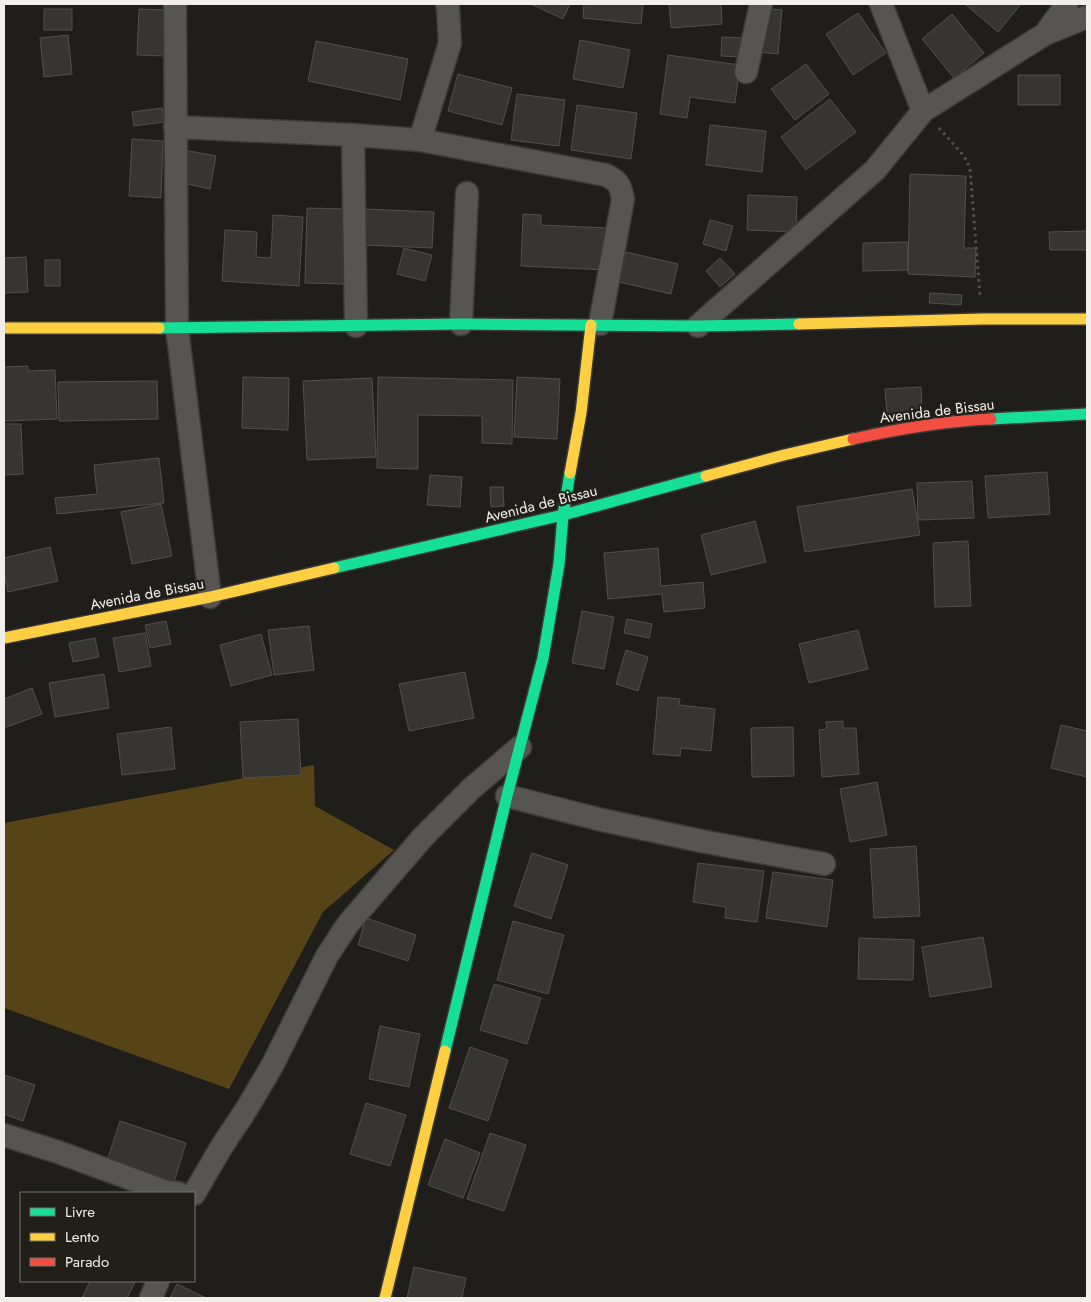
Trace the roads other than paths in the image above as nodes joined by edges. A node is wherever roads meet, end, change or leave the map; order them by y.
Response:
1 (176, 4) edge
2 (447, 4) edge
3 (761, 4) edge
4 (881, 4) edge
5 (1066, 4) edge
6 (1087, 17) edge
7 (1045, 34) junction
8 (746, 72) dead end
9 (923, 111) junction
10 (175, 127) junction
11 (353, 135) junction
12 (420, 140) junction
13 (467, 193) dead end
14 (1087, 319) edge
15 (461, 324) junction
16 (596, 325) junction
17 (356, 326) junction
18 (698, 326) junction
19 (4, 328) edge
20 (176, 328) junction
21 (1087, 414) edge
22 (563, 515) junction
23 (210, 597) junction
24 (4, 638) edge
25 (520, 747) junction
26 (507, 796) junction
27 (824, 864) dead end
28 (4, 1135) edge
29 (167, 1192) edge
30 (195, 1192) edge
31 (158, 1282) edge
32 (151, 1298) edge
33 (385, 1298) edge

1 - 10 street
2 - 12 street
3 - 8 street
4 - 9 street
5 - 7 street
6 - 7 street
7 - 9 street
9 - 18 street
10 - 11 street
10 - 20 street
11 - 12 street
11 - 17 street
12 - 16 street
13 - 15 street
14 - 18 street
15 - 16 street
15 - 17 street
16 - 18 street
16 - 22 street
17 - 20 street
19 - 20 street
20 - 23 street
21 - 22 street, Avenida de Bissau
22 - 23 street, Avenida de Bissau
22 - 25 street
23 - 24 street, Avenida de Bissau
25 - 26 street
25 - 30 street
26 - 27 street
26 - 33 street
28 - 29 street
31 - 32 street

